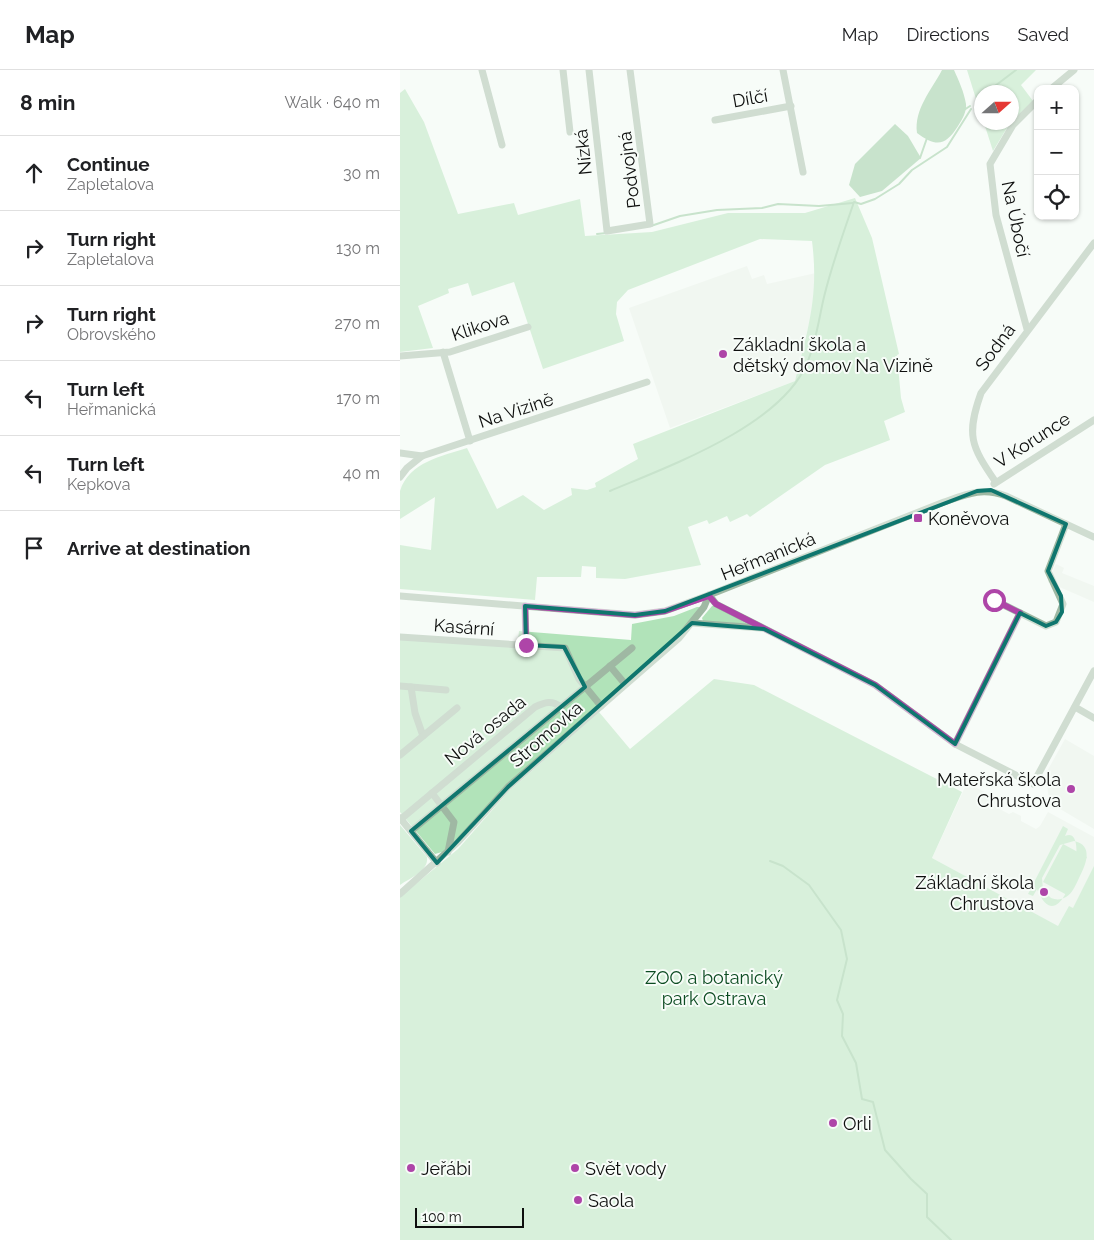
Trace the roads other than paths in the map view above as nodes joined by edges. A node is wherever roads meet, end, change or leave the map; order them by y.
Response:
1 (482, 70) edge
2 (563, 70) edge
3 (589, 70) edge
4 (630, 70) edge
5 (783, 70) edge
6 (1074, 70) edge
7 (1056, 85) edge
8 (1034, 104) edge
9 (790, 106) junction
10 (715, 120) dead end
11 (570, 132) dead end
12 (502, 145) dead end
13 (803, 172) dead end
14 (607, 231) joint
15 (1094, 243) edge
16 (528, 327) dead end
17 (1027, 329) junction
18 (443, 352) junction
19 (400, 356) edge
20 (647, 382) dead end
21 (1094, 420) edge
22 (470, 442) junction
23 (400, 453) edge
24 (422, 456) junction
25 (400, 477) edge
26 (995, 482) junction
27 (991, 490) junction
28 (1066, 524) junction
29 (1094, 537) edge
30 (400, 596) edge
31 (709, 596) junction
32 (994, 600) dead end
33 (525, 606) junction
34 (1020, 613) junction
35 (692, 623) junction
36 (764, 628) junction
37 (400, 637) edge
38 (526, 645) junction
39 (632, 648) dead end
40 (610, 666) junction
41 (1094, 671) edge
42 (625, 684) junction
43 (400, 686) edge
44 (411, 687) junction
45 (585, 687) junction
46 (446, 690) dead end
47 (600, 706) junction
48 (561, 707) junction
49 (1075, 707) junction
50 (457, 708) dead end
51 (1094, 718) edge
52 (423, 736) junction
53 (955, 744) junction
54 (400, 755) edge
55 (432, 793) junction
56 (442, 805) junction
57 (400, 818) edge
58 (411, 831) junction
59 (448, 852) junction
60 (437, 863) junction
61 (400, 894) edge

1 - 12 street
2 - 11 street
3 - 14 street, Nízká
4 - 14 street, Podvojná
5 - 9 street
6 - 7 street
8 - 17 street, Na Úbočí
9 - 10 street, Dílčí
9 - 13 street
15 - 17 street, Sodná
16 - 18 street, Klikova
17 - 26 street, Sodná
18 - 19 street
18 - 22 street, Klikova
20 - 22 street, Na Vizině
21 - 26 street, V Korunce
22 - 24 street, Na Vizině
23 - 24 street
24 - 25 street, Na Vizině
26 - 27 street, V Korunce
27 - 28 street
27 - 31 street, Heřmanická
28 - 29 street
28 - 34 street
30 - 33 street, Heřmanická
31 - 33 street, Heřmanická
31 - 35 street, Stromovka
31 - 36 street
32 - 34 street
33 - 38 street
34 - 53 street
35 - 36 street
35 - 42 street, Stromovka
36 - 53 street
37 - 38 street, Kasární
38 - 45 street, Kasární
39 - 40 street, Nová osada
40 - 42 street
40 - 45 street, Nová osada
41 - 49 street
42 - 47 street, Stromovka
43 - 44 street
44 - 46 street
44 - 52 street
45 - 47 street
45 - 48 street, Nová osada
47 - 59 street, Stromovka
48 - 55 street, Nová osada
48 - 56 street, Nová osada
49 - 51 street
49 - 53 street
50 - 52 street
52 - 54 street
55 - 56 street
55 - 57 street, Nová osada
56 - 58 street, Nová osada
56 - 59 street
57 - 58 street
58 - 60 street
59 - 60 street, Stromovka
60 - 61 street, Stromovka

